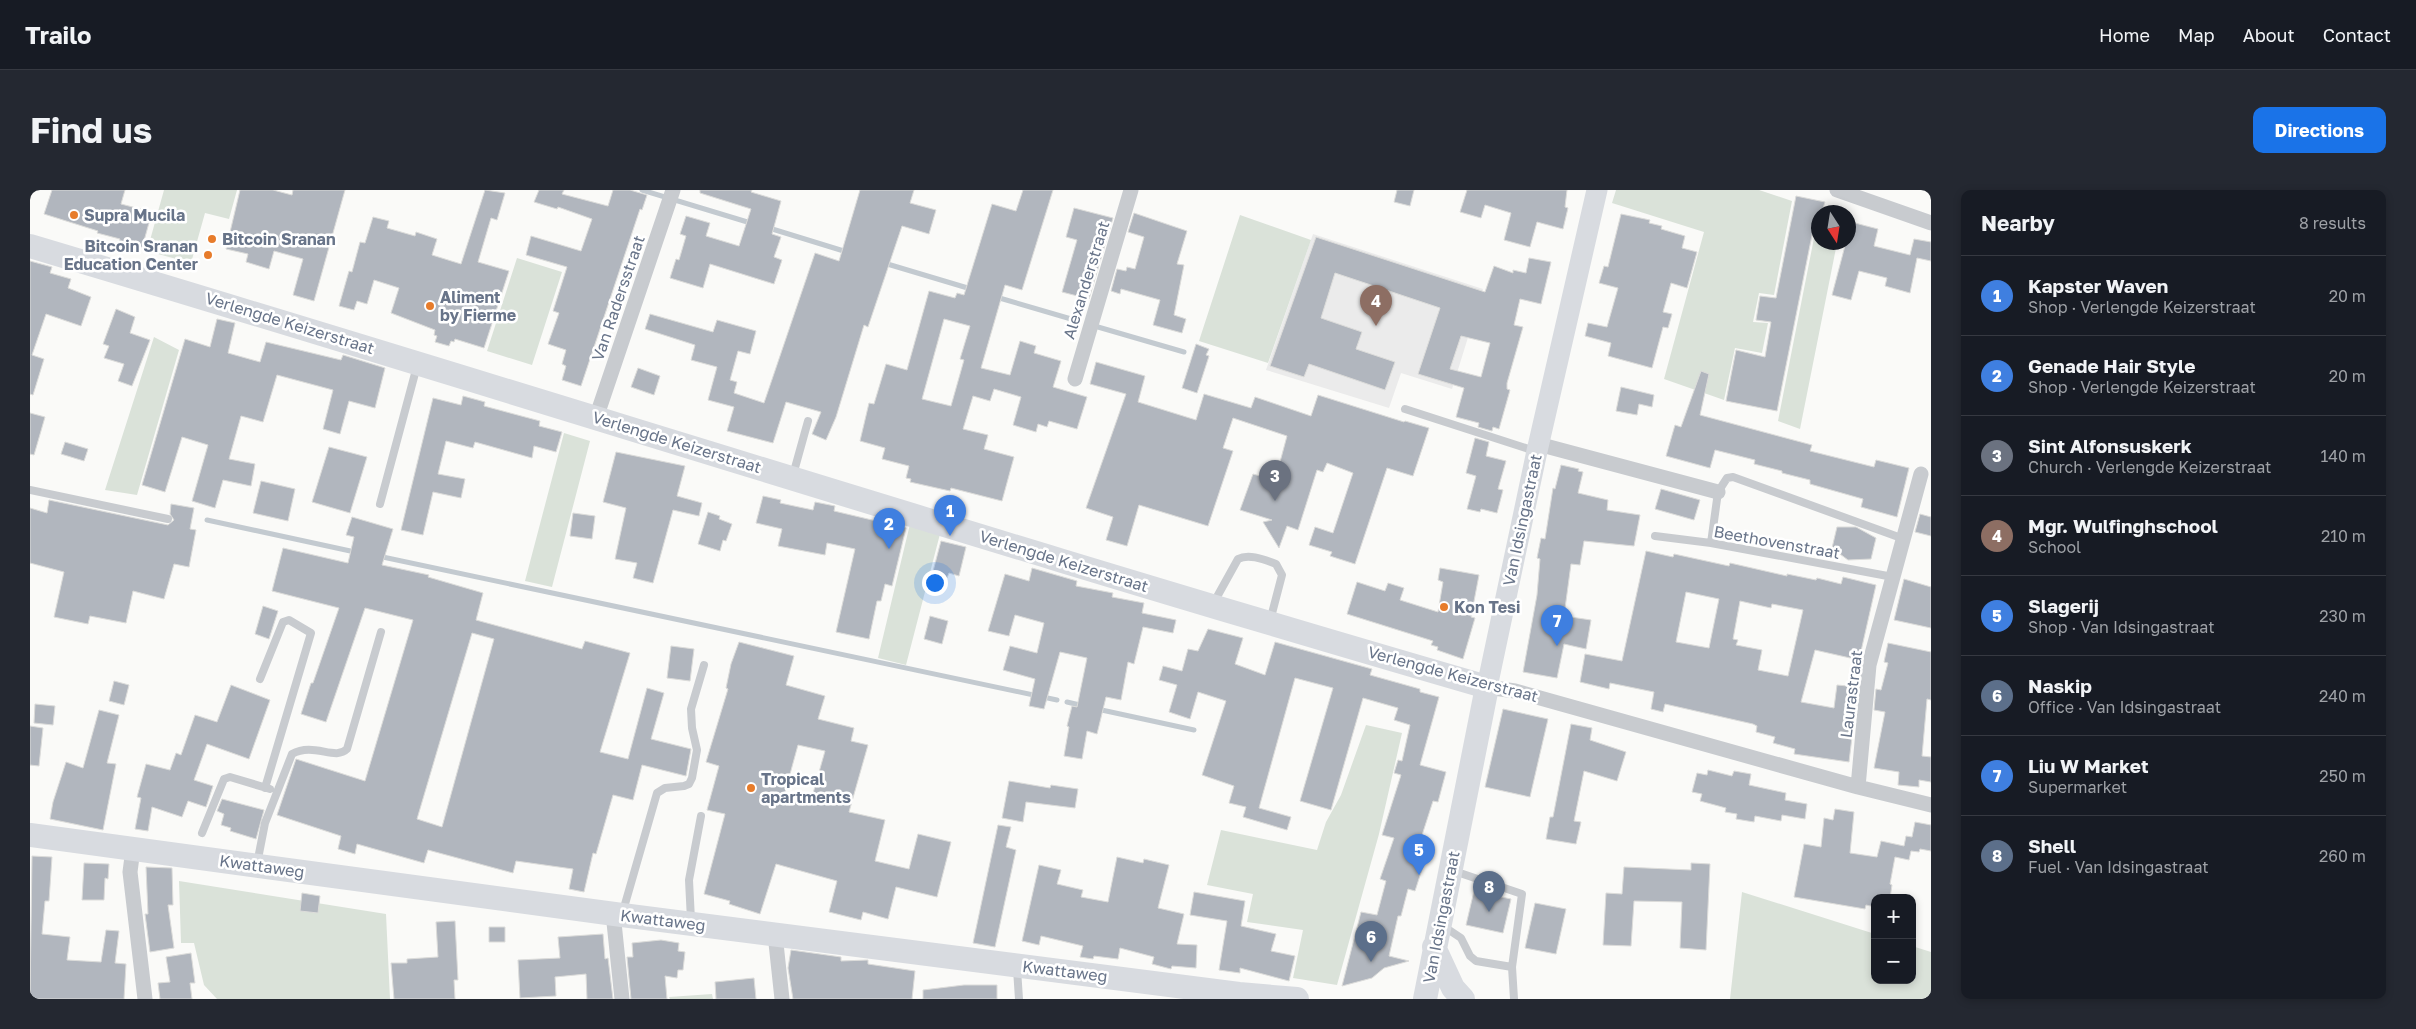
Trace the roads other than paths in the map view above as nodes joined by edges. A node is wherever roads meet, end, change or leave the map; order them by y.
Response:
1 (673, 190) edge
2 (1131, 190) edge
3 (1597, 190) edge
4 (1837, 190) edge
5 (1931, 223) edge
6 (30, 246) edge
7 (418, 362) junction
8 (1075, 379) dead end
9 (1405, 409) dead end
10 (596, 418) junction
11 (808, 421) dead end
12 (1537, 448) junction
13 (1921, 474) dead end
14 (792, 477) junction
15 (30, 490) edge
16 (1718, 492) junction
17 (380, 504) dead end
18 (168, 519) dead end
19 (1654, 536) dead end
20 (1904, 539) junction
21 (1710, 543) junction
22 (1893, 577) junction
23 (1212, 606) junction
24 (1269, 622) junction
25 (381, 632) dead end
26 (704, 666) dead end
27 (260, 679) dead end
28 (1487, 687) junction
29 (1858, 787) junction
30 (265, 788) junction
31 (276, 791) junction
32 (1931, 805) edge
33 (701, 816) dead end
34 (202, 833) dead end
35 (30, 835) edge
36 (133, 850) junction
37 (257, 866) junction
38 (1450, 869) junction
39 (618, 914) junction
40 (691, 923) junction
41 (1439, 924) junction
42 (775, 934) junction
43 (1434, 947) junction
44 (1017, 965) junction
45 (1512, 968) junction
46 (145, 999) edge
47 (622, 999) edge
48 (782, 999) edge
49 (1019, 999) edge
50 (1297, 999) edge
51 (1425, 999) edge
52 (1463, 999) edge
53 (1514, 999) edge

1 - 10 street, Van Radersstraat
2 - 8 street, Alexanderstraat
3 - 12 main road, Van Idsingastraat
4 - 5 street
6 - 7 main road, Verlengde Keizerstraat
7 - 10 main road, Verlengde Keizerstraat
7 - 17 lane
9 - 12 lane
10 - 14 main road, Verlengde Keizerstraat
11 - 14 lane
12 - 16 street
12 - 28 main road, Van Idsingastraat
13 - 20 street, Laurastraat
14 - 23 main road, Verlengde Keizerstraat
15 - 18 lane
16 - 20 lane
16 - 21 lane
19 - 21 lane, Beethovenstraat
20 - 22 street, Laurastraat
21 - 22 lane, Beethovenstraat
22 - 29 street, Laurastraat
23 - 24 main road, Verlengde Keizerstraat
23 - 24 lane
24 - 28 main road, Verlengde Keizerstraat
25 - 31 lane
26 - 39 lane
27 - 30 lane
28 - 29 street, Verlengde Keizerstraat
28 - 38 main road, Van Idsingastraat
29 - 32 street, Verlengde Keizerstraat
30 - 31 lane
30 - 34 lane
31 - 37 lane
33 - 40 lane
35 - 36 main road, Kwattaweg
36 - 37 main road, Kwattaweg
36 - 46 street
37 - 39 main road, Kwattaweg
38 - 41 main road, Van Idsingastraat
38 - 45 lane
39 - 40 main road, Kwattaweg
39 - 47 street
40 - 42 main road, Kwattaweg
41 - 43 main road, Van Idsingastraat
41 - 45 lane
42 - 44 main road, Kwattaweg
42 - 48 street
43 - 51 main road, Van Idsingastraat
43 - 52 main road
44 - 49 lane
44 - 50 main road, Kwattaweg
45 - 53 lane

